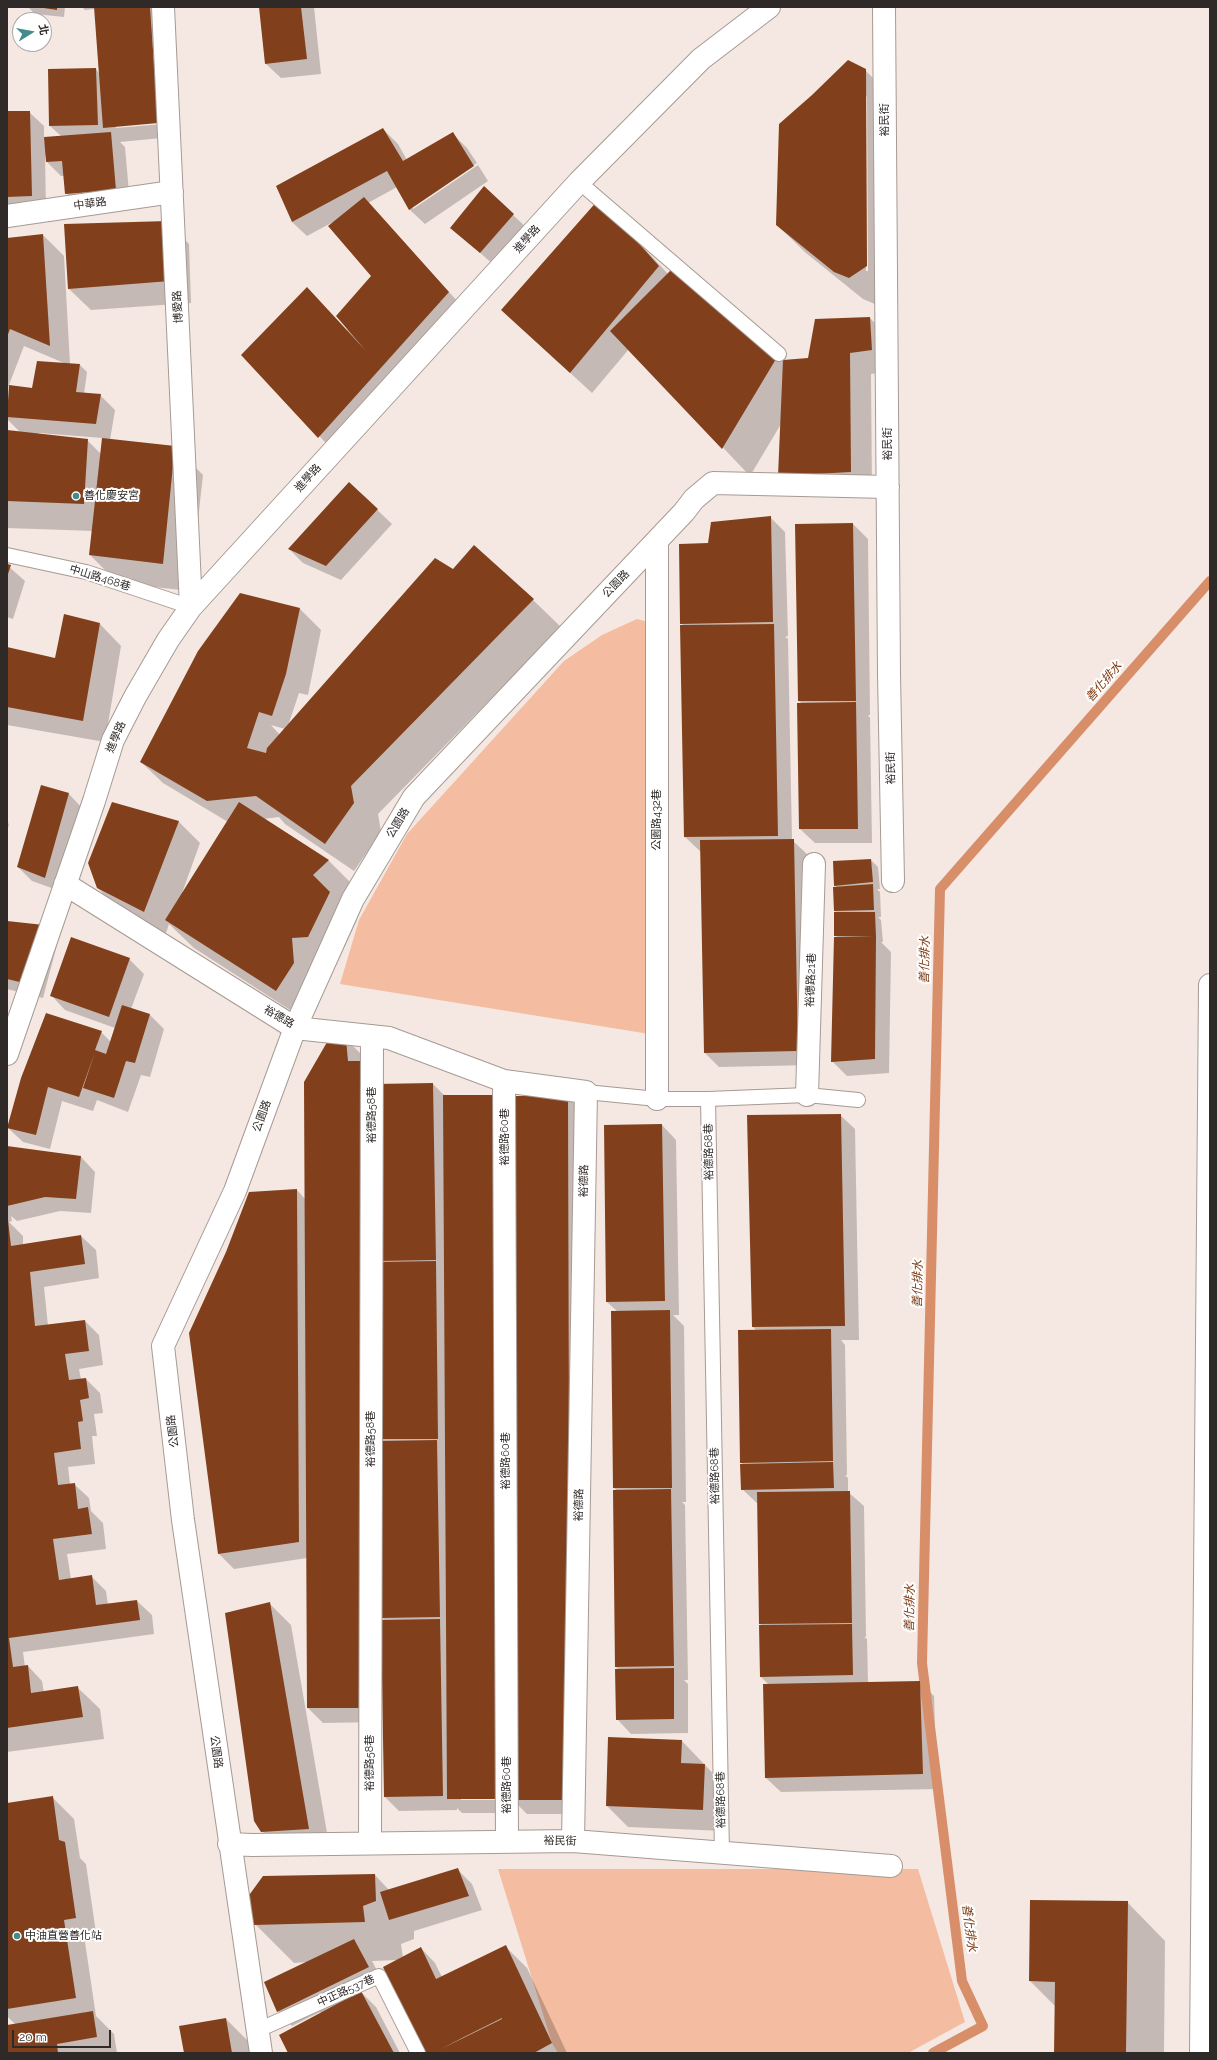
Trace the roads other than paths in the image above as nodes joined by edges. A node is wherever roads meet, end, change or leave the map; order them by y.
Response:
1 (163, 7) edge
2 (769, 7) edge
3 (884, 7) edge
4 (579, 182) junction
5 (172, 192) junction
6 (7, 216) edge
7 (779, 354) dead end
8 (888, 487) junction
9 (657, 541) junction
10 (7, 555) edge
11 (191, 607) junction
12 (814, 864) dead end
13 (893, 881) dead end
14 (65, 884) junction
15 (1210, 985) edge
16 (295, 1028) junction
17 (372, 1036) junction
18 (7, 1054) edge
19 (504, 1081) junction
20 (586, 1092) junction
21 (808, 1095) junction
22 (657, 1099) junction
23 (708, 1099) junction
24 (858, 1100) dead end
25 (507, 1841) junction
26 (573, 1841) junction
27 (370, 1842) junction
28 (229, 1844) junction
29 (722, 1852) junction
30 (891, 1866) dead end
31 (256, 2031) junction
32 (261, 2053) edge
33 (418, 2053) edge
34 (1201, 2053) edge

1 - 5 street, 博愛路
2 - 4 street, 進學路
3 - 8 street, 裕民街
4 - 7 lane
4 - 11 street, 進學路
5 - 6 street, 中華路
5 - 11 street, 博愛路
8 - 9 street, 公園路
8 - 13 street, 裕民街
9 - 16 street, 公園路
9 - 22 street, 公園路432巷
10 - 11 lane, 中山路468巷
11 - 14 street, 進學路
12 - 21 street, 裕德路21巷
14 - 16 street, 裕德路
14 - 18 street, 進學路
15 - 34 street
16 - 17 street, 裕德路
16 - 28 street, 公園路
17 - 19 street, 裕德路
17 - 27 street, 裕德路58巷
19 - 20 street, 裕德路
19 - 25 street, 裕德路60巷
20 - 22 lane
20 - 26 street, 裕德路
21 - 23 lane
21 - 24 lane
22 - 23 lane
23 - 29 lane, 裕德路68巷
25 - 26 street, 裕民街
25 - 27 street, 裕民街
26 - 29 street, 裕民街
27 - 28 street, 裕民街
28 - 31 street, 公園路
29 - 30 street, 裕民街
31 - 32 street, 公園路
31 - 33 lane, 中正路537巷

